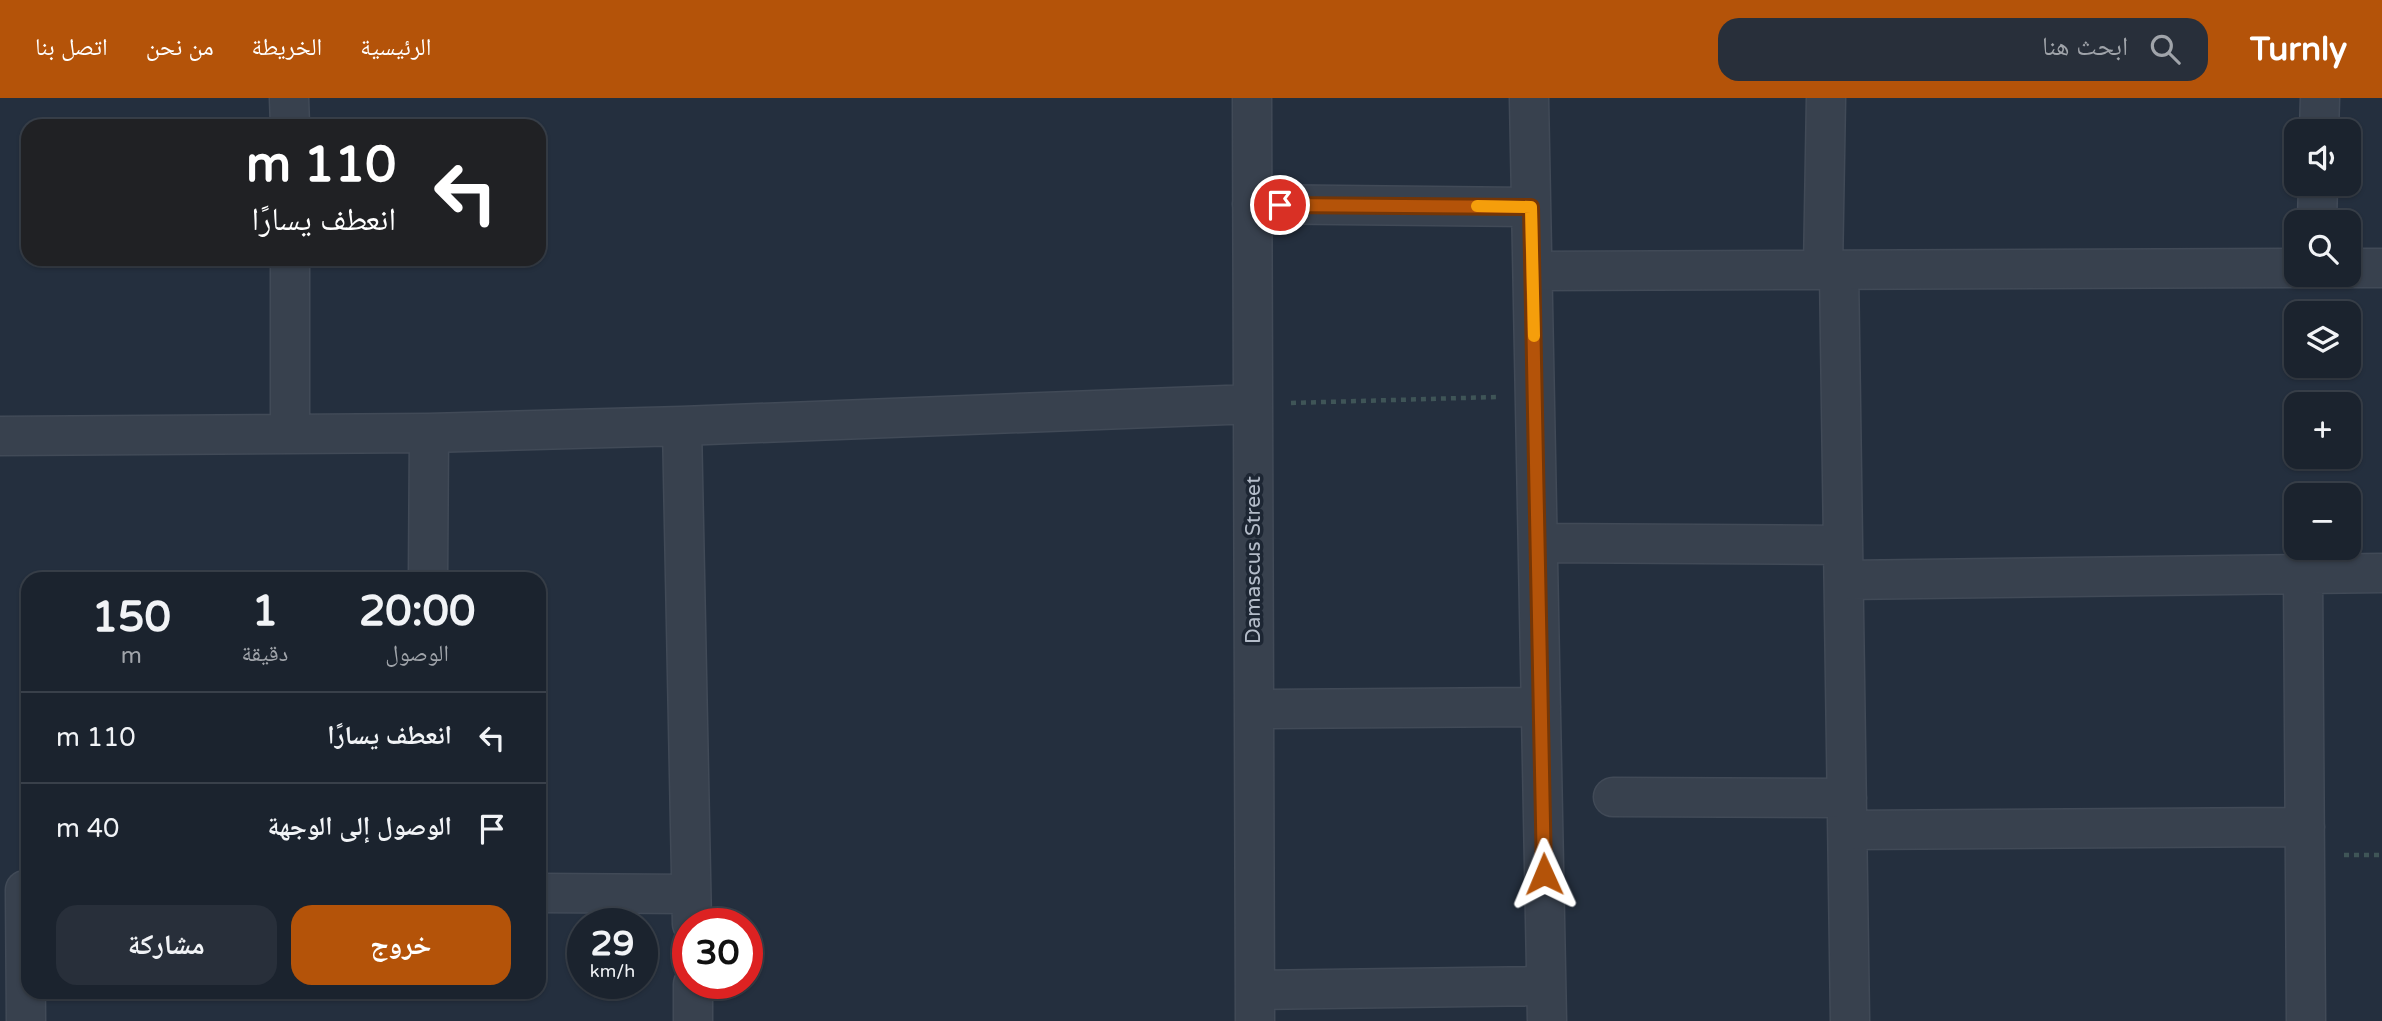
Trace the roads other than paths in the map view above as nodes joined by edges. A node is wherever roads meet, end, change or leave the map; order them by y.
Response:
1 (289, 98) edge
2 (1252, 98) edge
3 (1529, 98) edge
4 (1826, 98) edge
5 (2320, 98) edge
6 (289, 119) edge
7 (2319, 119) edge
8 (1252, 205) junction
9 (1531, 207) junction
10 (290, 266) edge
11 (2284, 268) edge
12 (2361, 268) edge
13 (2382, 268) edge
14 (1831, 270) junction
15 (1533, 271) junction
16 (1253, 404) junction
17 (682, 426) junction
18 (429, 433) junction
19 (290, 434) junction
20 (0, 436) edge
21 (1539, 543) junction
22 (1844, 563) junction
23 (428, 572) edge
24 (2382, 573) edge
25 (2303, 574) junction
26 (1541, 707) junction
27 (1254, 709) junction
28 (1614, 797) dead end
29 (1847, 814) junction
30 (2305, 827) junction
31 (18, 890) edge
32 (546, 894) edge
33 (682, 908) edge
34 (692, 908) edge
35 (21, 939) edge
36 (25, 999) edge
37 (693, 999) edge
38 (1547, 1003) edge
39 (1255, 1005) edge
40 (26, 1021) edge
41 (693, 1021) edge
42 (1850, 1021) edge
43 (2306, 1021) edge

1 - 6 street
2 - 8 street, Damascus Street
3 - 9 street
4 - 14 street
5 - 7 street
8 - 9 street
8 - 16 street, Damascus Street
9 - 15 street
10 - 19 street
11 - 14 street
12 - 13 street
14 - 15 street
14 - 22 street
15 - 21 street
16 - 17 street
16 - 27 street, Damascus Street
17 - 18 street
17 - 34 street
18 - 19 street
18 - 23 street
19 - 20 street
21 - 22 street
21 - 26 street
22 - 25 street
22 - 29 street
24 - 25 street
25 - 30 street
26 - 27 street
26 - 38 street
27 - 39 street, Damascus Street
28 - 29 street
29 - 30 street
29 - 42 street
30 - 43 street
31 - 35 street
32 - 33 street
36 - 40 street
37 - 41 street
38 - 39 street

